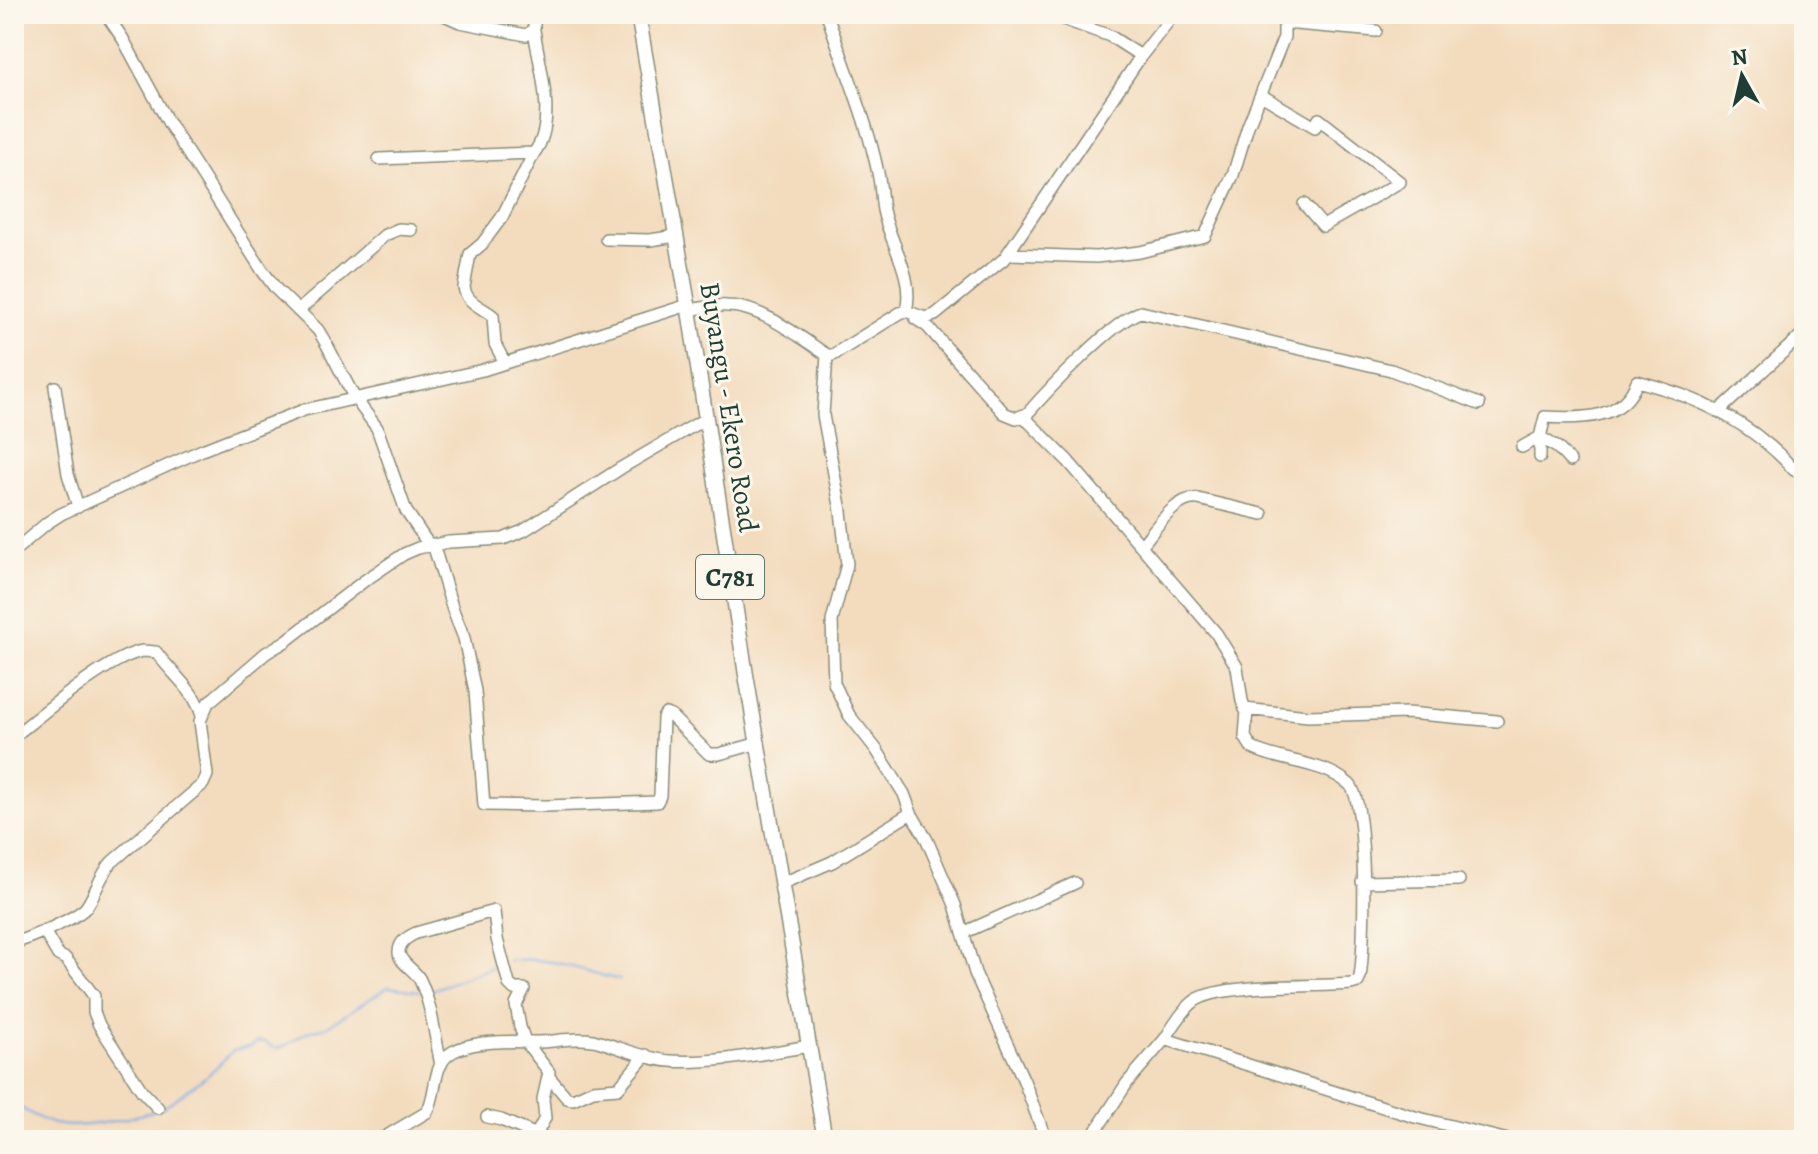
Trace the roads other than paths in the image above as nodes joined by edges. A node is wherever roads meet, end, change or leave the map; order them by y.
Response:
1 (106, 14) edge
2 (442, 14) edge
3 (534, 14) edge
4 (638, 14) edge
5 (827, 14) edge
6 (1049, 14) edge
7 (1174, 14) edge
8 (1282, 18) edge
9 (534, 30) junction
10 (1376, 31) dead end
11 (1141, 56) junction
12 (1261, 95) junction
13 (534, 153) junction
14 (379, 159) dead end
15 (1304, 204) dead end
16 (411, 230) dead end
17 (676, 236) junction
18 (606, 239) dead end
19 (1006, 256) junction
20 (689, 307) junction
21 (298, 311) junction
22 (906, 311) junction
23 (1804, 333) edge
24 (827, 355) junction
25 (505, 363) junction
26 (55, 387) dead end
27 (354, 397) junction
28 (1479, 404) dead end
29 (1719, 411) junction
30 (1024, 417) junction
31 (705, 419) junction
32 (1540, 437) junction
33 (1522, 447) dead end
34 (1540, 457) dead end
35 (1570, 461) dead end
36 (1794, 470) dead end
37 (78, 507) junction
38 (1262, 514) dead end
39 (431, 545) junction
40 (1141, 546) junction
41 (14, 551) edge
42 (1247, 710) junction
43 (202, 716) junction
44 (1497, 721) dead end
45 (17, 734) dead end
46 (759, 743) junction
47 (911, 813) junction
48 (1459, 880) dead end
49 (1362, 882) junction
50 (783, 883) junction
51 (1075, 883) dead end
52 (44, 931) junction
53 (963, 933) junction
54 (14, 943) edge
55 (1165, 1039) junction
56 (525, 1041) junction
57 (810, 1046) junction
58 (646, 1055) junction
59 (441, 1065) junction
60 (550, 1078) junction
61 (158, 1108) dead end
62 (487, 1117) dead end
63 (536, 1135) junction
64 (380, 1140) edge
65 (549, 1140) edge
66 (825, 1140) edge
67 (1046, 1140) edge
68 (1090, 1140) edge
69 (1508, 1140) edge

1 - 21 street
2 - 9 street
3 - 9 street
4 - 17 main road, Buyangu - Ekero Road / C781
5 - 22 street
6 - 11 street
7 - 11 street
8 - 10 street
8 - 12 street
9 - 13 street
11 - 19 street
12 - 15 street
12 - 19 street
13 - 14 street
13 - 25 street
16 - 21 street
17 - 18 street
17 - 20 main road, Buyangu - Ekero Road / C781
19 - 22 street
20 - 24 street
20 - 25 street
20 - 31 main road, Buyangu - Ekero Road / C781
21 - 27 street
22 - 24 street
22 - 30 street
23 - 29 street
24 - 47 street
25 - 27 street
26 - 37 street
27 - 37 street
27 - 39 street
28 - 30 street
29 - 32 street
29 - 36 street
30 - 40 street
31 - 39 street
31 - 46 main road, Buyangu - Ekero Road / C781
32 - 33 street
32 - 34 street
32 - 35 street
37 - 41 street
38 - 40 street
39 - 43 street
39 - 46 street
40 - 42 street
42 - 44 street
42 - 49 street
43 - 45 street
43 - 52 street
46 - 50 main road, Buyangu - Ekero Road / C781
47 - 50 street
47 - 53 street
48 - 49 street
49 - 55 street
50 - 57 main road, Buyangu - Ekero Road / C781
51 - 53 street
52 - 54 street
52 - 61 street
53 - 67 street
55 - 68 street
55 - 69 street
56 - 58 street
56 - 59 street
56 - 59 street
56 - 60 street
57 - 58 street
57 - 66 main road, Buyangu - Ekero Road / C781
58 - 60 street
59 - 64 street
60 - 63 street
62 - 63 street
63 - 65 street

